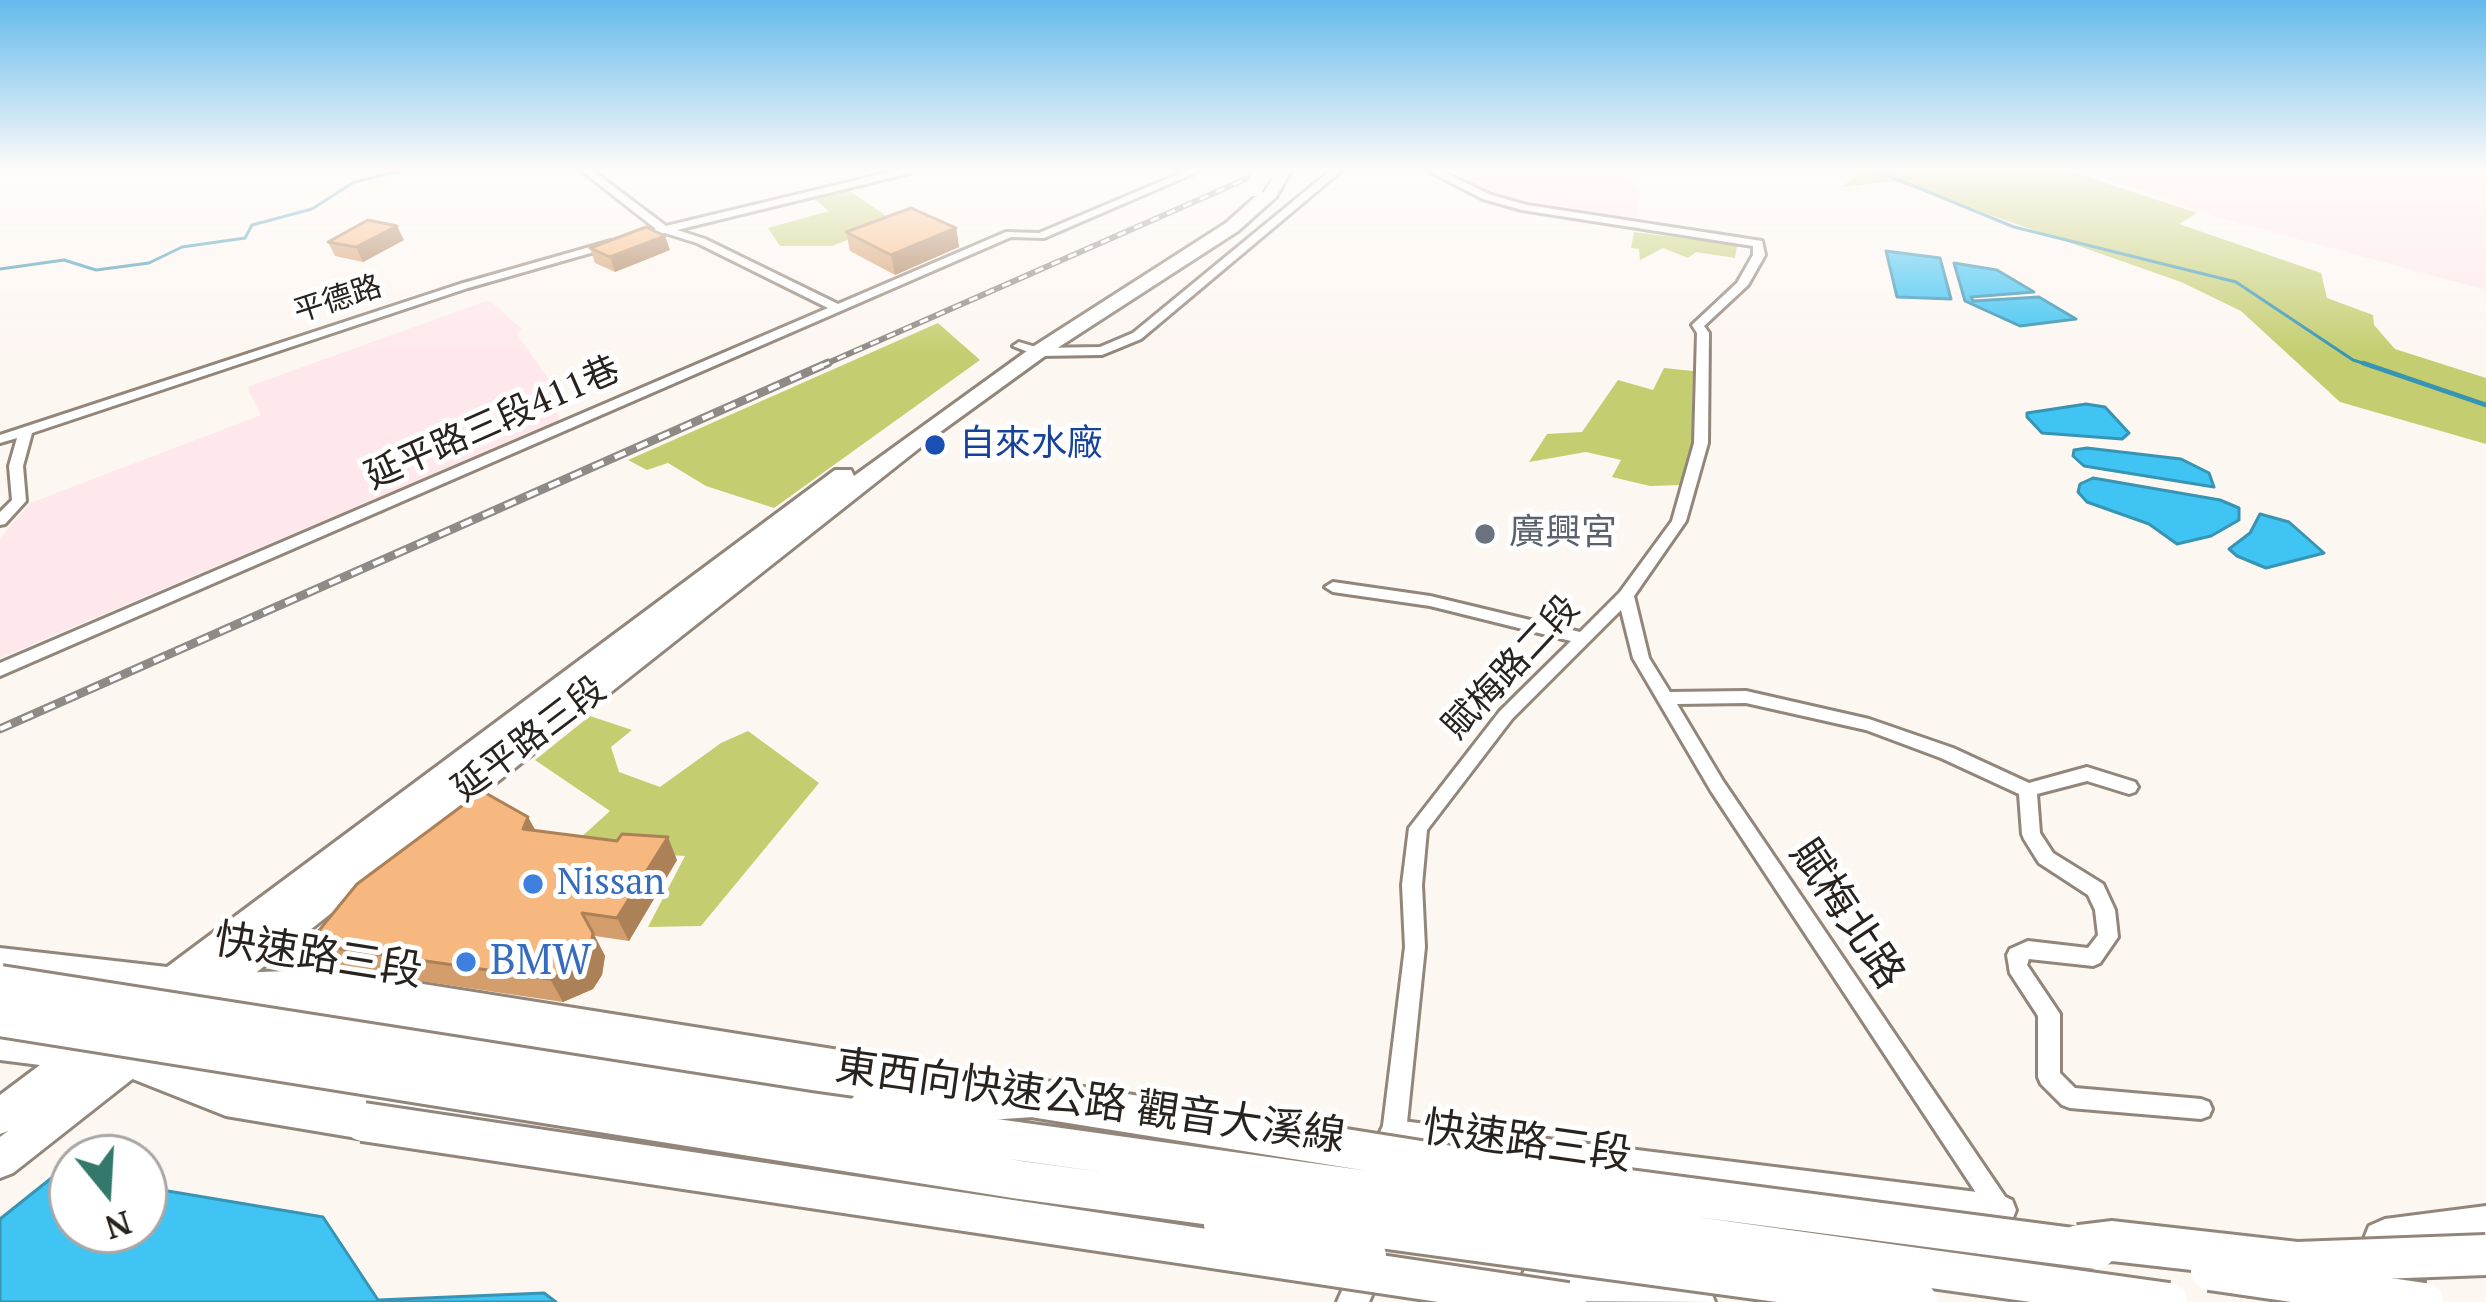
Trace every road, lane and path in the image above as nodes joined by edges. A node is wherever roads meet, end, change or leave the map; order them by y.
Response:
1 (653, 232) edge
2 (672, 232) edge
3 (1050, 232) edge
4 (1203, 232) edge
5 (1222, 232) edge
6 (1262, 232) edge
7 (1683, 232) edge
8 (835, 307) junction
9 (1060, 329) junction
10 (1029, 349) junction
11 (26, 431) junction
12 (0, 439) edge
13 (0, 521) edge
14 (1334, 586) dead end
15 (1626, 596) junction
16 (1583, 638) junction
17 (0, 670) edge
18 (1664, 698) junction
19 (472, 770) junction
20 (2129, 787) dead end
21 (2028, 790) junction
22 (0, 962) edge
23 (171, 982) junction
24 (0, 985) edge
25 (211, 988) junction
26 (0, 1017) edge
27 (0, 1044) edge
28 (82, 1054) junction
29 (128, 1061) junction
30 (1032, 1098) junction
31 (2201, 1109) dead end
32 (810, 1112) junction
33 (0, 1118) edge
34 (1394, 1134) junction
35 (0, 1160) edge
36 (1389, 1173) junction
37 (1020, 1180) junction
38 (2001, 1210) junction
39 (2486, 1228) edge
40 (2078, 1245) junction
41 (2486, 1255) edge
42 (2197, 1259) junction
43 (2033, 1260) junction
44 (1361, 1283) edge
45 (1442, 1302) edge
46 (1567, 1302) edge
47 (1582, 1302) edge
48 (1694, 1302) edge
49 (1918, 1302) edge
50 (2062, 1302) edge
51 (2168, 1302) edge
52 (2400, 1302) edge
53 (2424, 1302) edge

1 - 11 street, 平德路
2 - 8 street
3 - 8 street, 延平路三段411巷
4 - 9 main road
5 - 9 main road
6 - 10 street
7 - 15 street, 賦梅路二段
8 - 17 street, 延平路三段411巷
9 - 10 main road, 延平路三段
10 - 19 main road, 延平路三段
11 - 12 street, 平德路
11 - 13 street
14 - 16 street
15 - 16 street, 賦梅路二段
15 - 18 street, 賦梅北路
16 - 34 street, 賦梅路二段
18 - 21 street
18 - 38 street, 賦梅北路
19 - 23 main road, 延平路三段
19 - 25 main road, 延平路三段
20 - 21 street
21 - 31 street
22 - 23 main road, 快速路三段
23 - 25 main road, 快速路三段
23 - 28 main road, 延平路三段
24 - 32 main road, 東西向快速公路 觀音大溪線, bridge
25 - 29 main road, 延平路三段
25 - 30 main road, bridge
25 - 36 main road, 快速路三段
26 - 37 main road, bridge
27 - 28 main road
28 - 29 main road
28 - 33 main road, 延平路三段
29 - 35 main road, 延平路三段
29 - 44 main road
29 - 46 main road, bridge
30 - 32 main road, bridge
30 - 40 main road, bridge
32 - 51 main road, 東西向快速公路 觀音大溪線, bridge
34 - 36 street, 賦梅路二段
34 - 38 street, 快速路三段
36 - 43 main road, 快速路三段
37 - 47 main road, bridge
37 - 49 main road, bridge
38 - 43 street, 賦梅北路
39 - 42 highway
40 - 41 highway, bridge
40 - 53 main road, bridge
42 - 43 street, 快速路三段
42 - 52 street, 快速路三段
43 - 50 street, 賦梅北路
44 - 45 street
44 - 48 main road

